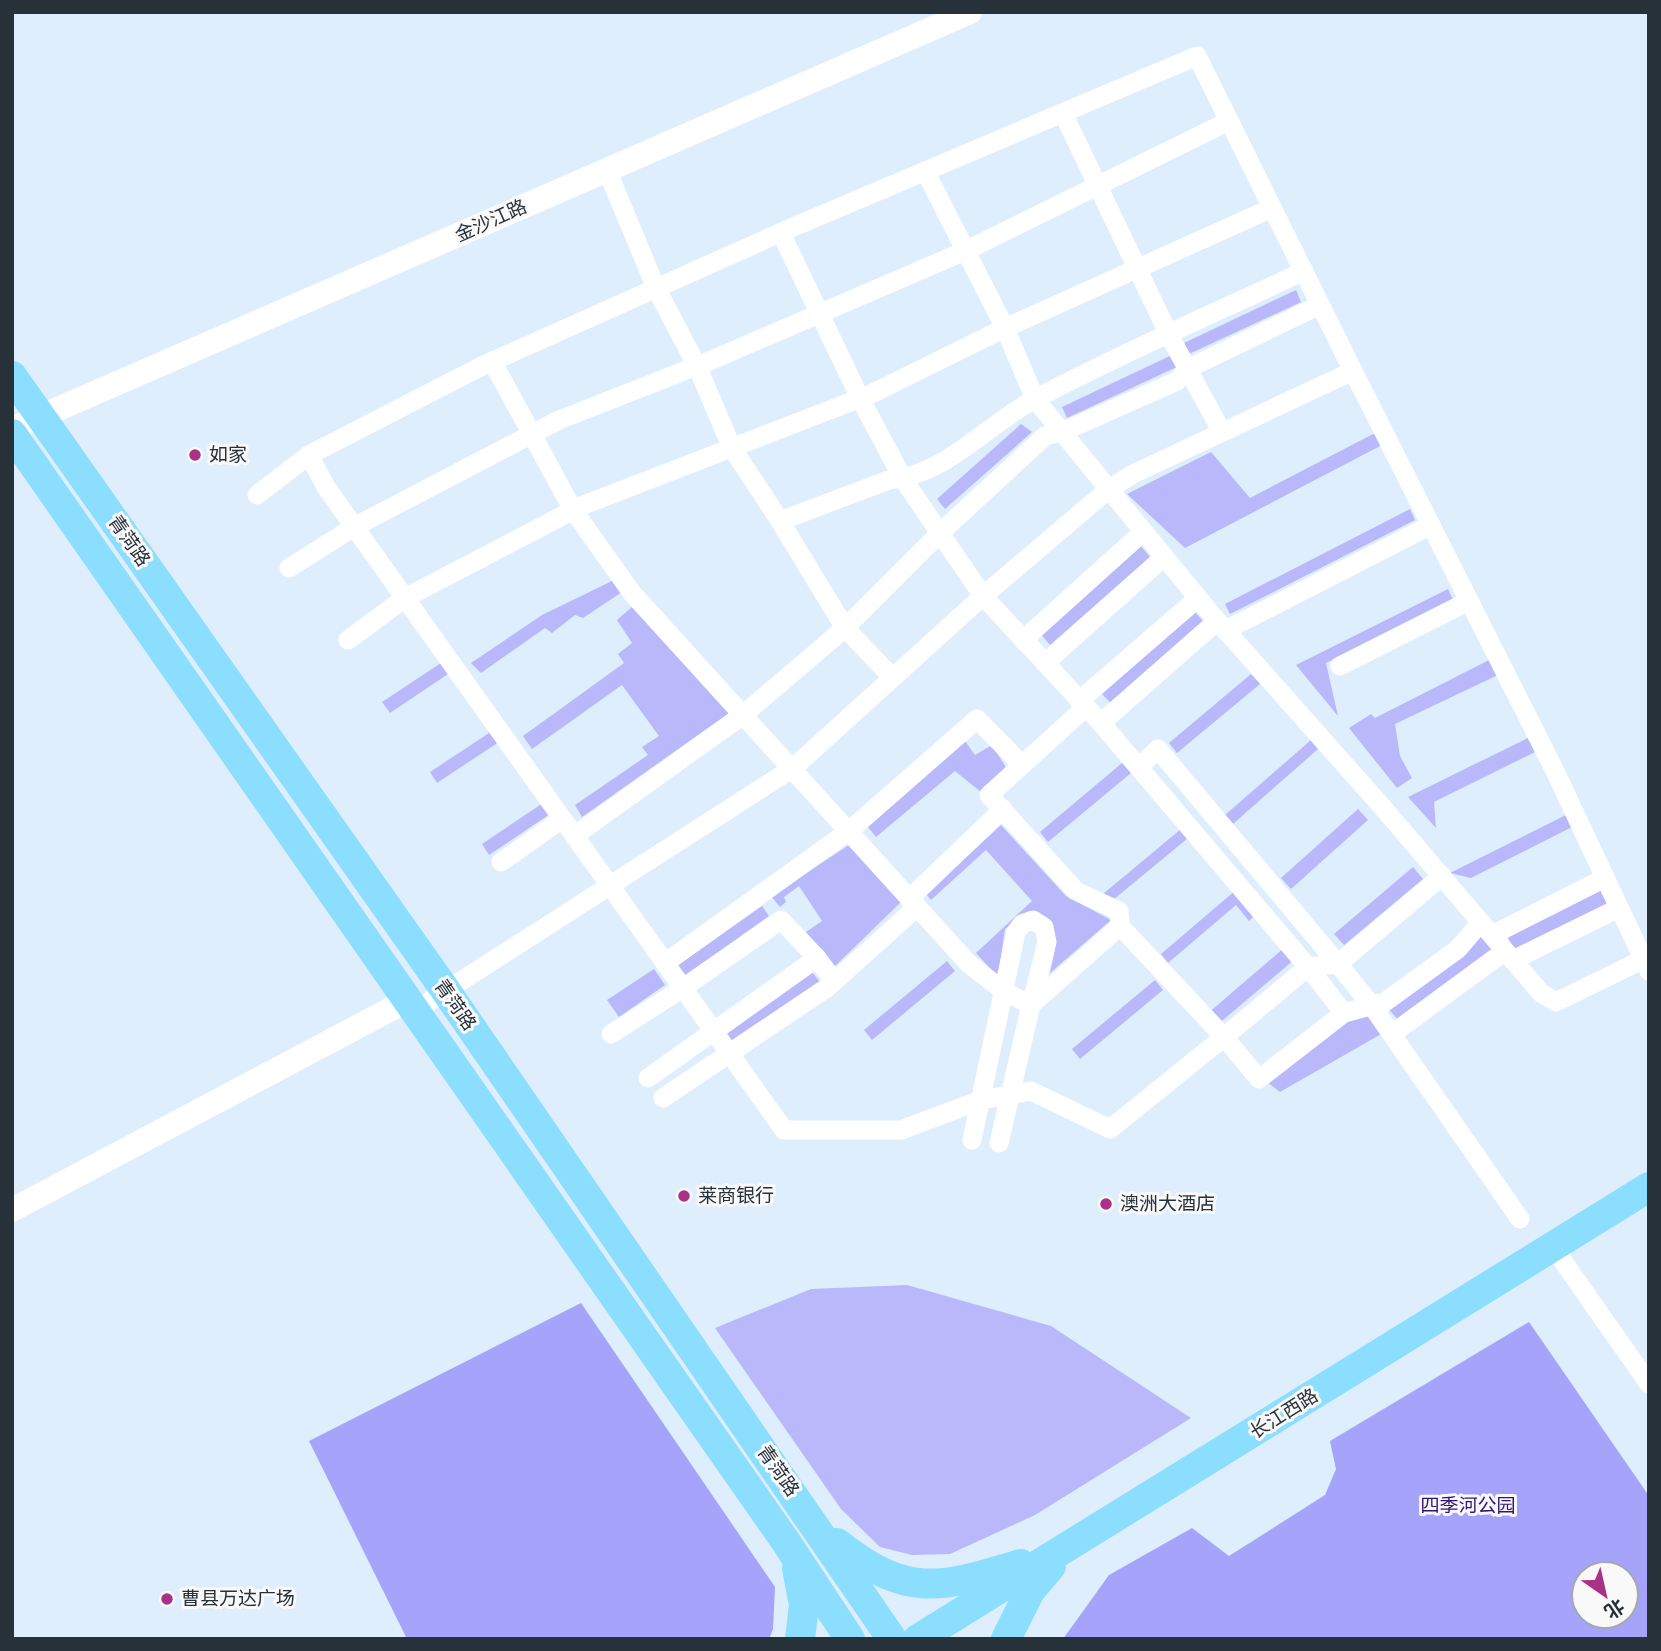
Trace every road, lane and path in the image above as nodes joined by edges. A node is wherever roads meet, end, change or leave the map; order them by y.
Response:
1 (970, 12) edge
2 (1063, 113) junction
3 (1229, 121) junction
4 (607, 170) junction
5 (925, 171) junction
6 (1097, 185) junction
7 (1272, 208) junction
8 (781, 233) junction
9 (965, 251) junction
10 (1138, 271) junction
11 (1304, 271) junction
12 (656, 288) junction
13 (1320, 305) junction
14 (819, 312) junction
15 (1005, 328) junction
16 (1169, 335) junction
17 (492, 361) junction
18 (697, 366) junction
19 (1188, 369) junction
20 (1353, 371) junction
21 (12, 376) edge
22 (860, 398) junction
23 (1035, 399) junction
24 (41, 416) junction
25 (12, 431) edge
26 (1062, 432) junction
27 (1222, 432) junction
28 (531, 434) junction
29 (732, 448) junction
30 (309, 455) junction
31 (903, 479) junction
32 (1109, 489) junction
33 (257, 495) dead end
34 (573, 510) junction
35 (780, 521) junction
36 (1431, 525) junction
37 (354, 527) junction
38 (1143, 531) junction
39 (940, 533) junction
40 (1164, 556) junction
41 (289, 568) dead end
42 (983, 596) junction
43 (405, 598) junction
44 (1198, 598) junction
45 (1469, 601) junction
46 (1221, 626) junction
47 (845, 628) junction
48 (348, 640) dead end
49 (1023, 640) junction
50 (1045, 663) junction
51 (1340, 666) dead end
52 (891, 676) junction
53 (1083, 704) junction
54 (743, 715) junction
55 (1101, 723) junction
56 (1021, 764) junction
57 (1139, 767) junction
58 (793, 768) junction
59 (1003, 809) junction
60 (562, 819) junction
61 (849, 831) junction
62 (574, 836) junction
63 (501, 862) dead end
64 (1442, 876) junction
65 (1605, 878) junction
66 (609, 886) junction
67 (761, 894) junction
68 (913, 903) junction
69 (1619, 908) junction
70 (780, 919) junction
71 (1120, 926) junction
72 (1487, 929) junction
73 (1509, 955) junction
74 (817, 958) junction
75 (665, 963) junction
76 (1338, 964) junction
77 (1646, 965) edge
78 (1308, 967) junction
79 (834, 981) junction
80 (683, 989) junction
81 (446, 991) junction
82 (1004, 992) junction
83 (412, 1005) junction
84 (1031, 1005) junction
85 (1373, 1006) junction
86 (1344, 1013) junction
87 (715, 1033) junction
88 (611, 1034) dead end
89 (1392, 1034) junction
90 (1224, 1037) junction
91 (731, 1055) junction
92 (648, 1078) dead end
93 (1012, 1095) junction
94 (663, 1098) dead end
95 (981, 1100) junction
96 (972, 1140) dead end
97 (999, 1143) dead end
98 (1649, 1187) edge
99 (12, 1210) edge
100 (1520, 1219) dead end
101 (1553, 1247) junction
102 (1649, 1384) edge
103 (816, 1527) junction
104 (786, 1542) junction
105 (1062, 1552) junction
106 (800, 1639) edge
107 (850, 1639) edge
108 (892, 1639) edge
109 (918, 1639) edge
110 (1006, 1639) edge

1 - 4 street, 金沙江路
2 - 3 street
2 - 5 street
2 - 6 street
3 - 6 street
3 - 7 street
4 - 12 street
4 - 24 street, 金沙江路
5 - 8 street
5 - 9 street
6 - 9 street
6 - 10 street
7 - 10 street
7 - 11 street
8 - 12 street
8 - 14 street
9 - 14 street
9 - 15 street
10 - 15 street
10 - 16 street
11 - 13 street
11 - 16 street
12 - 17 street
12 - 18 street
13 - 19 street
13 - 20 street
14 - 18 street
14 - 22 street
15 - 22 street
15 - 23 street
16 - 19 street
16 - 23 street
17 - 28 street
17 - 30 street
18 - 28 street
18 - 29 street
19 - 26 street
19 - 27 street
20 - 27 street
20 - 36 street
21 - 24 main road, 青菏路
22 - 29 street
22 - 31 street
23 - 26 street
23 - 31 street
24 - 25 street, 金沙江路
24 - 81 main road, 青菏路
25 - 83 main road, 青菏路
26 - 32 street
26 - 39 street
27 - 32 street
28 - 34 street
28 - 37 street
29 - 34 street
29 - 35 street
30 - 33 street
30 - 37 street
31 - 35 street
31 - 39 street
32 - 38 street
32 - 42 street
34 - 43 street
34 - 54 street
35 - 47 street
36 - 45 street
36 - 46 street
37 - 41 street
37 - 43 street
38 - 40 street
38 - 49 street
39 - 42 street
39 - 47 street
40 - 44 street
40 - 50 street
42 - 49 street
42 - 52 street
43 - 48 street
43 - 60 street
44 - 46 street
44 - 53 street
45 - 51 street
45 - 65 street
46 - 55 street
46 - 64 street
47 - 52 street
47 - 54 street
49 - 50 street
50 - 53 street
52 - 58 street
53 - 55 street
53 - 56 street
54 - 58 street
54 - 62 street
55 - 57 street
56 - 59 street
56 - 61 street
57 - 76 street
57 - 78 street
58 - 61 street
58 - 66 street
59 - 68 street
59 - 71 street
60 - 62 street
60 - 63 street
61 - 67 street
61 - 68 street
62 - 66 street
64 - 72 street
64 - 76 street
65 - 69 street
65 - 72 street
66 - 75 street
66 - 81 street
67 - 70 street
67 - 75 street
68 - 79 street
68 - 82 street
69 - 73 street
69 - 77 street
70 - 74 street
70 - 80 street
71 - 84 street
71 - 90 street
72 - 73 street
72 - 85 street
73 - 77 street
73 - 89 street
74 - 79 street
74 - 87 street
75 - 80 street
76 - 78 street
76 - 85 street
78 - 86 street
78 - 90 street
79 - 91 street
80 - 87 street
80 - 88 street
81 - 83 street
81 - 103 main road, 青菏路
82 - 84 street
82 - 84 street
82 - 95 street
83 - 99 street
83 - 104 main road, 青菏路
84 - 93 street
85 - 86 street
85 - 89 street
86 - 90 street
87 - 91 street
87 - 92 street
89 - 100 street
90 - 93 street
91 - 94 street
91 - 95 street
93 - 95 street
93 - 97 street
95 - 96 street
98 - 101 main road, 长江西路
101 - 102 street
101 - 105 main road, 长江西路
103 - 105 main road
103 - 108 main road, 青菏路
104 - 106 main road
104 - 107 main road, 青菏路
105 - 109 main road, 长江西路
105 - 110 main road

